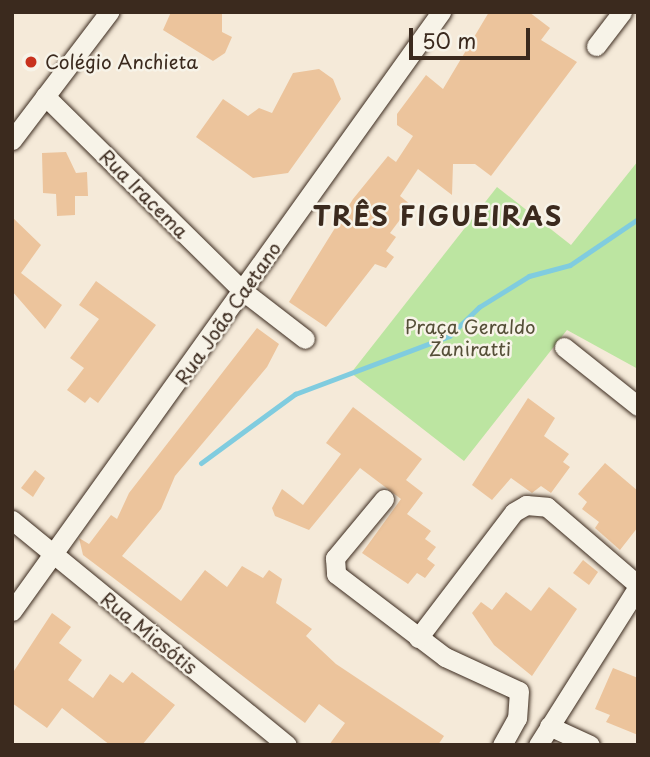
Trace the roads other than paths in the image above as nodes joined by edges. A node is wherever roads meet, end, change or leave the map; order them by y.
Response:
1 (109, 12) edge
2 (440, 12) edge
3 (622, 12) edge
4 (596, 46) dead end
5 (45, 96) junction
6 (12, 140) edge
7 (243, 291) junction
8 (305, 339) dead end
9 (564, 347) dead end
10 (638, 406) edge
11 (384, 499) dead end
12 (12, 520) edge
13 (54, 557) junction
14 (638, 586) edge
15 (12, 611) edge
16 (418, 638) junction
17 (549, 726) junction
18 (582, 742) edge
19 (287, 745) edge
20 (502, 745) edge
21 (537, 745) edge

1 - 5 street
2 - 7 street, Rua João Caetano
3 - 4 street
5 - 6 street
5 - 7 street, Rua Iracema
7 - 8 street, Rua Iracema
7 - 13 street, Rua João Caetano
9 - 10 street
11 - 16 street
12 - 13 street, Rua Miosótis
13 - 15 street, Rua João Caetano
13 - 19 street, Rua Miosótis
14 - 16 street
14 - 17 street
16 - 20 street
17 - 18 street
17 - 21 street

